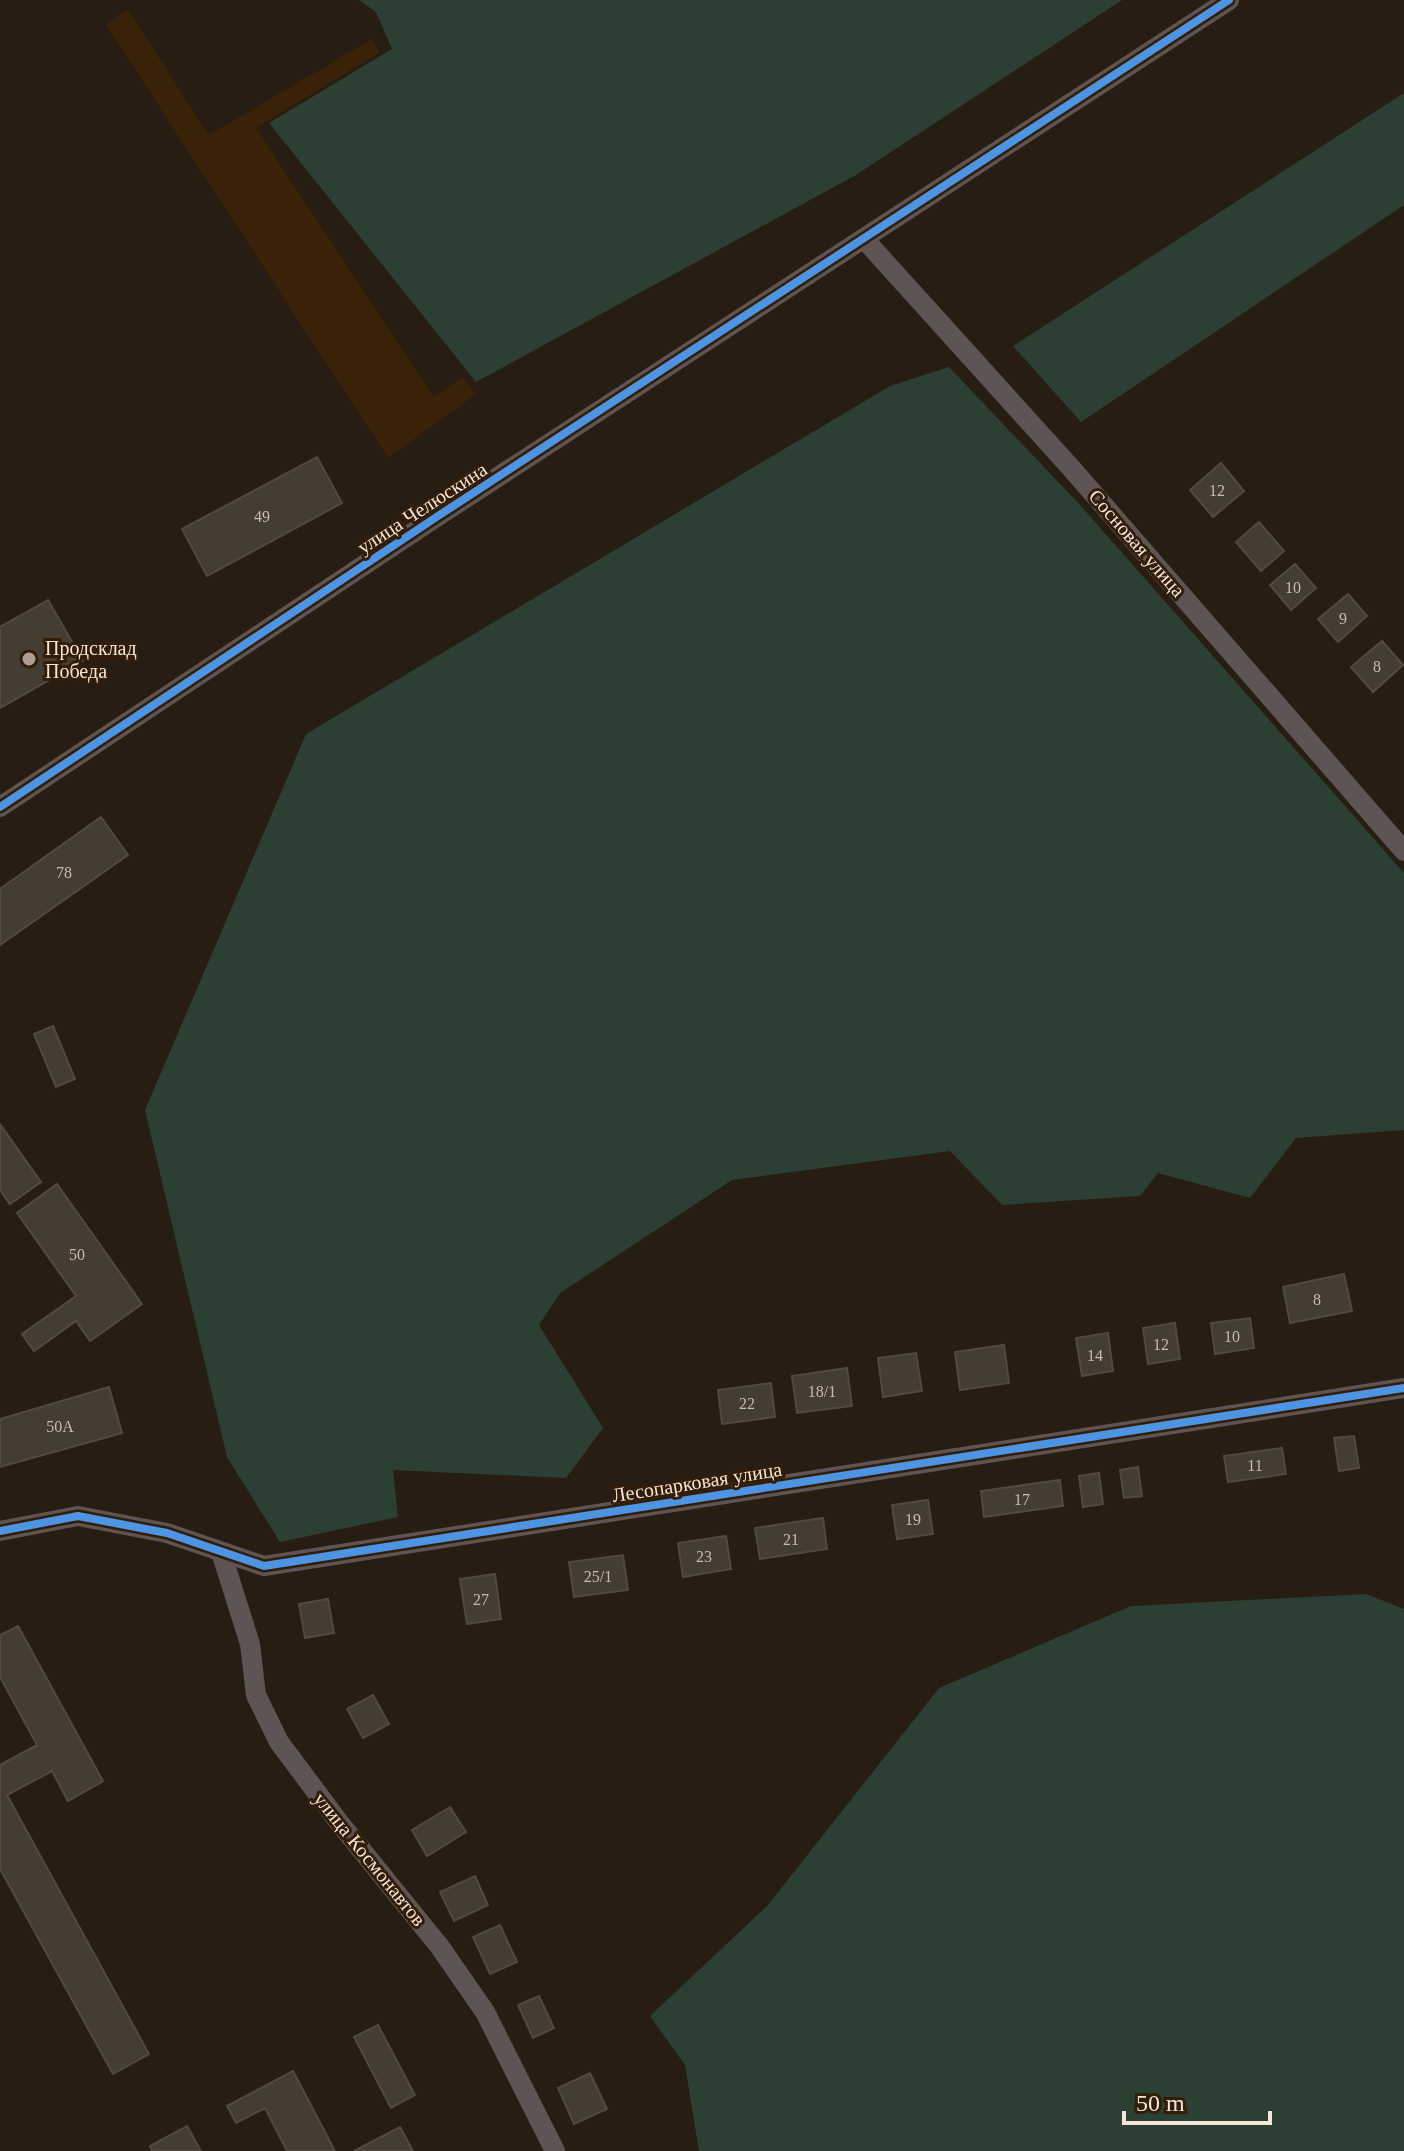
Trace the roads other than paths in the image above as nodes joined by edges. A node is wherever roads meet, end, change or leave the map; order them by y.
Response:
1 (1229, 0) edge
2 (865, 240) junction
3 (0, 807) edge
4 (1404, 851) edge
5 (1404, 1388) edge
6 (0, 1531) edge
7 (221, 1552) junction
8 (555, 2151) edge

1 - 2 street, улица Челюскина
2 - 3 street, улица Челюскина
2 - 4 street, Сосновая улица
5 - 7 street, Лесопарковая улица
6 - 7 street, Лесопарковая улица
7 - 8 street, улица Космонавтов

